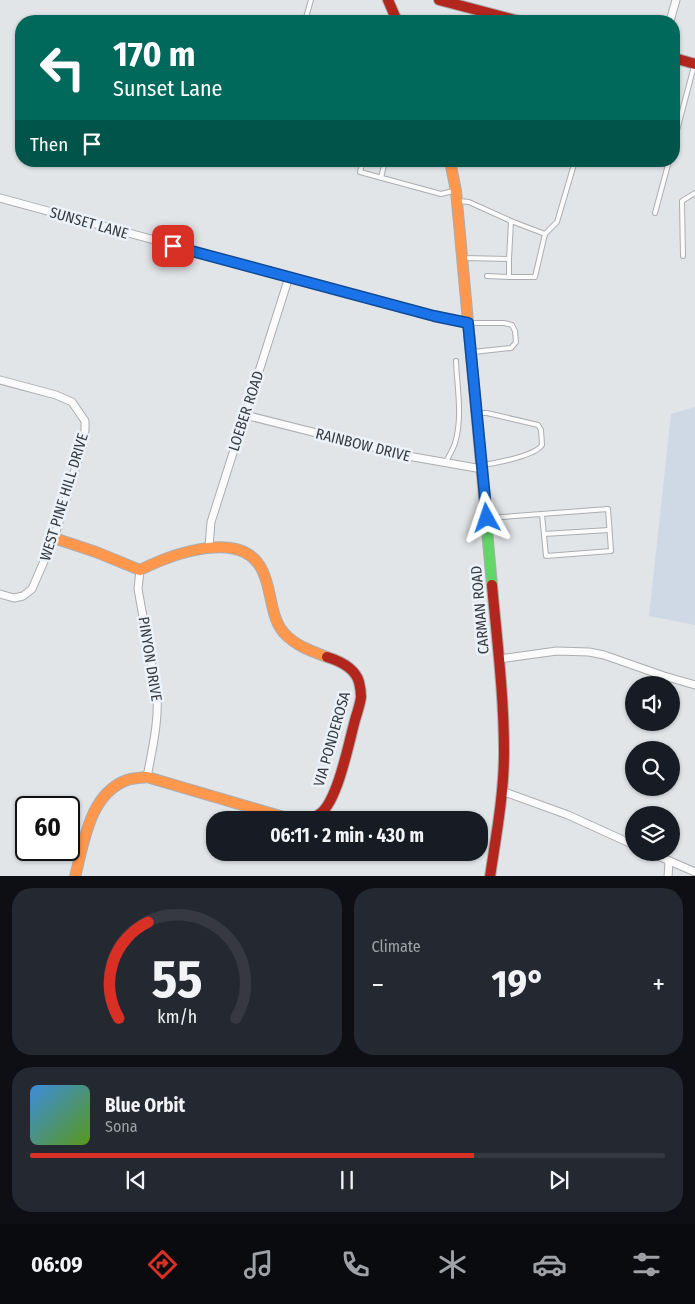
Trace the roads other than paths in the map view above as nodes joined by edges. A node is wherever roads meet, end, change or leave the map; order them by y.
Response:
1 (311, 0) edge
2 (388, 0) edge
3 (439, 0) edge
4 (676, 0) edge
5 (450, 2) edge
6 (307, 15) edge
7 (394, 15) edge
8 (498, 15) edge
9 (672, 15) edge
10 (680, 60) edge
11 (695, 64) edge
12 (680, 120) edge
13 (361, 167) edge
14 (384, 167) edge
15 (451, 167) edge
16 (573, 167) edge
17 (667, 167) edge
18 (381, 178) junction
19 (695, 193) edge
20 (456, 196) junction
21 (0, 198) edge
22 (655, 213) dead end
23 (511, 221) junction
24 (544, 234) junction
25 (683, 256) dead end
26 (462, 258) junction
27 (509, 259) junction
28 (487, 276) dead end
29 (509, 276) junction
30 (289, 277) junction
31 (468, 323) junction
32 (471, 352) junction
33 (456, 361) dead end
34 (0, 380) edge
35 (477, 413) junction
36 (245, 415) junction
37 (445, 464) junction
38 (482, 467) junction
39 (542, 514) junction
40 (487, 518) junction
41 (609, 530) junction
42 (544, 534) junction
43 (54, 538) junction
44 (209, 547) junction
45 (140, 570) junction
46 (0, 594) edge
47 (499, 659) junction
48 (695, 685) edge
49 (147, 777) junction
50 (502, 791) junction
51 (625, 841) edge
52 (669, 862) joint
53 (695, 872) edge
54 (74, 876) edge
55 (490, 876) edge
56 (668, 876) edge

1 - 6 lane
2 - 7 street
3 - 5 street
4 - 9 street
5 - 8 street
10 - 11 street
11 - 12 lane
13 - 18 lane
14 - 18 lane
15 - 20 street, CARMAN ROAD
16 - 24 lane
17 - 22 lane
18 - 20 lane
19 - 25 lane
20 - 23 lane
20 - 26 street, CARMAN ROAD
21 - 30 street, SUNSET LANE
23 - 24 lane
23 - 27 lane
24 - 29 lane
26 - 27 lane
26 - 31 street, CARMAN ROAD
27 - 29 lane
28 - 29 lane
30 - 31 street, SUNSET LANE
30 - 36 street, LOEBER ROAD
31 - 32 street, CARMAN ROAD
31 - 32 lane
32 - 35 street, CARMAN ROAD
33 - 37 lane
34 - 43 street, WEST PINE HILL DRIVE
35 - 38 street, CARMAN ROAD
35 - 38 lane
36 - 37 street, RAINBOW DRIVE
36 - 44 street, LOEBER ROAD
37 - 38 street, RAINBOW DRIVE
38 - 40 street, CARMAN ROAD
39 - 40 lane
39 - 41 lane
39 - 42 lane
40 - 47 street, CARMAN ROAD
41 - 42 lane
41 - 42 lane
43 - 45 street
43 - 46 street, WEST PINE HILL DRIVE
44 - 45 street, VIA PONDEROSA
44 - 49 street, VIA PONDEROSA
45 - 49 street, PINYON DRIVE
47 - 48 street
47 - 50 street, CARMAN ROAD
49 - 54 street, VIA PONDEROSA
50 - 51 street
50 - 55 street, CARMAN ROAD
52 - 53 street
52 - 56 street

